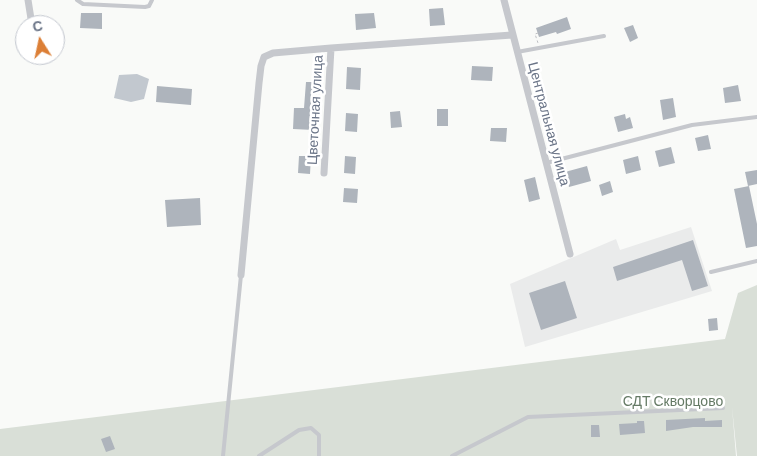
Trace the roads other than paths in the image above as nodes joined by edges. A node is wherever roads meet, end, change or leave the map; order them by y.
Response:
1 (28, 0) edge
2 (78, 0) edge
3 (152, 0) edge
4 (504, 0) edge
5 (30, 15) edge
6 (512, 34) junction
7 (604, 36) dead end
8 (331, 48) junction
9 (517, 52) junction
10 (757, 117) edge
11 (546, 163) junction
12 (324, 173) dead end
13 (570, 254) dead end
14 (757, 261) edge
15 (711, 272) dead end
16 (241, 275) joint
17 (723, 408) dead end
18 (223, 456) edge
19 (259, 456) edge
20 (319, 456) edge
21 (452, 456) edge

1 - 5 street
2 - 3 lane
4 - 6 street, Центральная улица
6 - 8 street
6 - 9 street, Центральная улица
7 - 9 lane
8 - 12 street, Цветочная улица
8 - 16 street
9 - 11 street, Центральная улица
10 - 11 lane
11 - 13 street, Центральная улица
14 - 15 lane
16 - 18 lane
17 - 21 lane
19 - 20 lane

